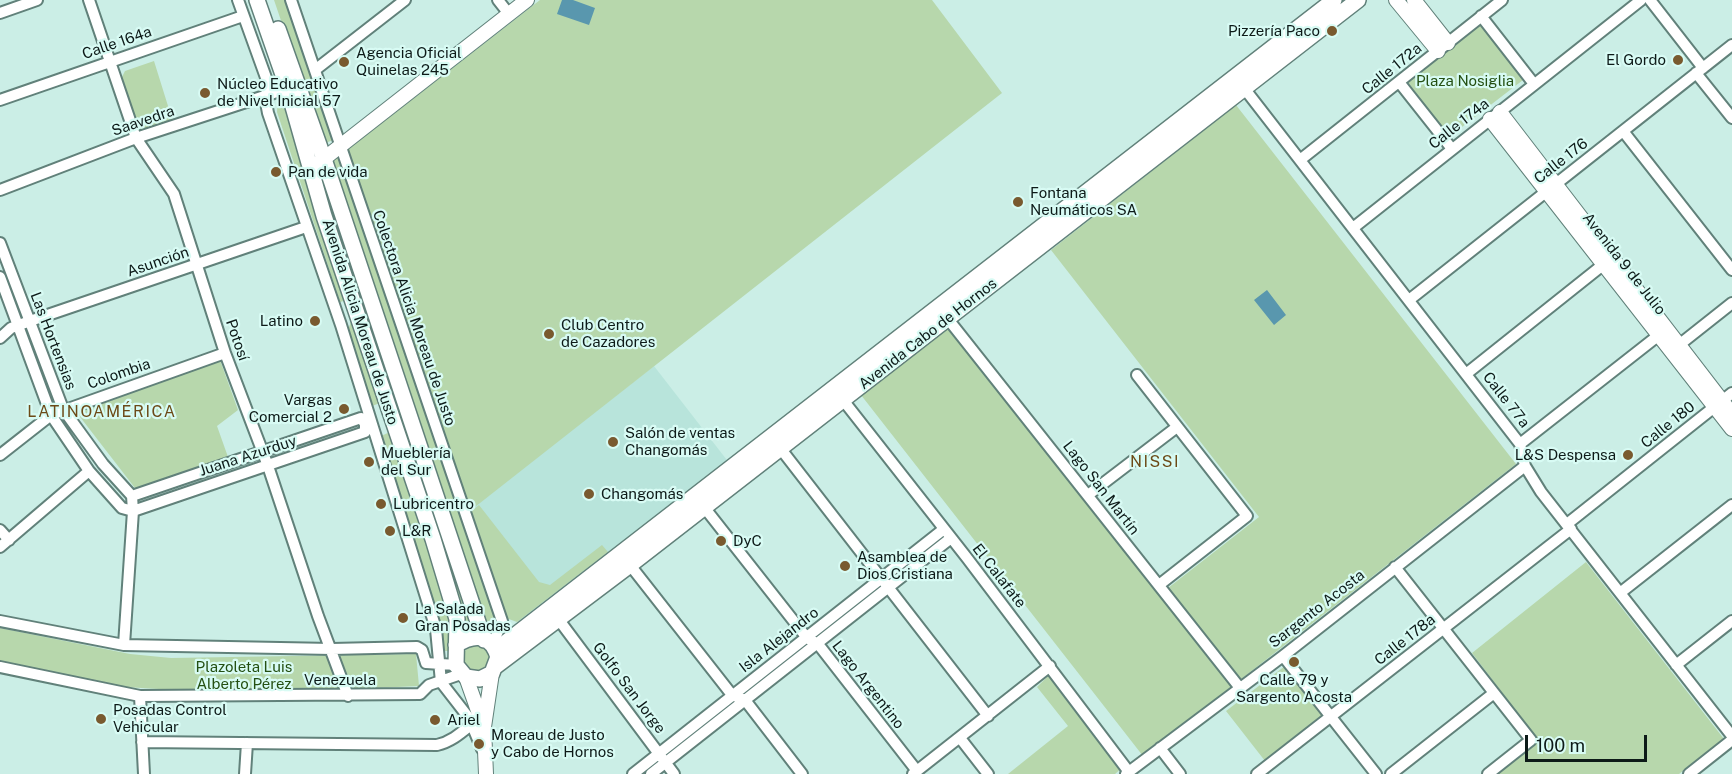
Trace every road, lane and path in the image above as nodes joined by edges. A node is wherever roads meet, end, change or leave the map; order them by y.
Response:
1 (37, 0) edge
2 (89, 0) edge
3 (238, 0) edge
4 (257, 0) edge
5 (267, 0) edge
6 (291, 0) edge
7 (405, 0) edge
8 (498, 0) edge
9 (527, 0) edge
10 (1334, 0) edge
11 (1358, 0) edge
12 (1396, 0) edge
13 (1414, 0) edge
14 (1502, 0) edge
15 (1641, 0) edge
16 (1650, 0) edge
17 (0, 13) edge
18 (509, 14) junction
19 (243, 16) junction
20 (1481, 16) junction
21 (1732, 45) edge
22 (1443, 46) junction
23 (111, 61) junction
24 (315, 70) junction
25 (1700, 71) junction
26 (1400, 82) junction
27 (1534, 84) junction
28 (293, 86) junction
29 (1244, 88) junction
30 (266, 97) junction
31 (0, 100) edge
32 (1495, 116) junction
33 (1732, 118) edge
34 (1623, 131) junction
35 (135, 138) junction
36 (339, 147) junction
37 (1452, 149) junction
38 (324, 159) junction
39 (1300, 160) junction
40 (311, 169) junction
41 (1551, 188) junction
42 (0, 190) edge
43 (306, 226) junction
44 (1353, 228) junction
45 (0, 243) edge
46 (1608, 261) junction
47 (197, 265) junction
48 (1732, 270) edge
49 (0, 278) edge
50 (352, 300) junction
51 (1409, 300) junction
52 (1732, 303) edge
53 (943, 313) junction
54 (30, 321) junction
55 (340, 325) junction
56 (18, 326) junction
57 (1659, 335) junction
58 (0, 338) edge
59 (1679, 345) junction
60 (225, 353) junction
61 (1466, 374) junction
62 (1137, 375) dead end
63 (843, 400) junction
64 (1723, 401) edge
65 (63, 409) junction
66 (1732, 414) edge
67 (51, 415) junction
68 (390, 416) junction
69 (369, 423) junction
70 (1177, 427) junction
71 (1732, 429) edge
72 (776, 442) junction
73 (1520, 444) junction
74 (261, 451) junction
75 (0, 455) edge
76 (268, 466) junction
77 (1524, 466) junction
78 (89, 471) junction
79 (1088, 495) junction
80 (132, 496) junction
81 (1732, 505) edge
82 (705, 507) junction
83 (133, 511) junction
84 (1569, 527) junction
85 (0, 530) edge
86 (947, 534) junction
87 (4, 543) edge
88 (630, 565) junction
89 (1395, 567) junction
90 (885, 584) junction
91 (1159, 585) junction
92 (1620, 593) junction
93 (559, 620) junction
94 (0, 621) edge
95 (1732, 621) edge
96 (1444, 628) junction
97 (807, 638) junction
98 (818, 644) junction
99 (124, 645) junction
100 (456, 645) junction
101 (332, 649) junction
102 (492, 654) junction
103 (1283, 656) junction
104 (439, 664) junction
105 (1676, 664) junction
106 (1050, 666) junction
107 (0, 667) edge
108 (461, 672) junction
109 (441, 682) junction
110 (1240, 688) junction
111 (1494, 693) junction
112 (732, 695) junction
113 (140, 696) junction
114 (348, 696) junction
115 (745, 700) junction
116 (988, 716) junction
117 (1331, 717) junction
118 (478, 726) junction
119 (960, 738) junction
120 (1732, 738) edge
121 (142, 742) junction
122 (247, 743) junction
123 (1160, 748) junction
124 (662, 758) junction
125 (486, 768) edge
126 (915, 772) edge
127 (1128, 773) edge
128 (144, 774) edge
129 (245, 774) edge
130 (633, 774) edge
131 (651, 774) edge
132 (674, 774) edge
133 (802, 774) edge
134 (988, 774) edge
135 (1180, 774) edge
136 (1257, 774) edge
137 (1376, 774) edge
138 (1391, 774) edge
139 (1488, 774) edge
140 (1689, 774) edge

1 - 17 street
2 - 23 street, Potosí
3 - 19 street
4 - 28 main road, Avenida Alicia Moreau de Justo
5 - 28 main road, Avenida Alicia Moreau de Justo
6 - 24 street, Colectora Alicia Moreau de Justo
7 - 24 street
8 - 18 street
9 - 18 main road
10 - 53 main road, Avenida Cabo de Hornos
11 - 29 main road, Avenida Cabo de Hornos
12 - 22 main road
13 - 22 main road
14 - 20 street, Calle 172a
15 - 27 street, Calle 174a
16 - 25 street
18 - 36 main road
19 - 23 street, Calle 164a
19 - 30 street
20 - 22 street, Calle 172a
20 - 27 street
21 - 25 street, Calle 176
22 - 26 street, Calle 172a
23 - 31 street, Calle 164a
23 - 35 street, Potosí
24 - 36 street, Colectora Alicia Moreau de Justo
25 - 33 street
25 - 34 street, Calle 176
26 - 37 street
26 - 39 street, Calle 172a
27 - 32 street, Calle 174a
28 - 30 street, Saavedra
28 - 38 main road, Avenida Alicia Moreau de Justo
28 - 40 main road, Avenida Alicia Moreau de Justo
29 - 39 street, Calle 77a
29 - 53 main road, Avenida Cabo de Hornos
30 - 35 street, Saavedra
30 - 43 street
32 - 37 street, Calle 174a
32 - 41 main road, Avenida 9 de Julio
34 - 41 street, Calle 176
34 - 48 street
35 - 42 street, Saavedra
35 - 47 street, Potosí
36 - 38 main road
36 - 102 street, Colectora Alicia Moreau de Justo
37 - 44 street, Calle 174a
38 - 40 main road
38 - 102 main road, Avenida Alicia Moreau de Justo
39 - 44 street, Calle 77a
40 - 50 main road, Avenida Alicia Moreau de Justo
41 - 46 main road, Avenida 9 de Julio
41 - 51 street, Calle 176
43 - 47 street, Asunción
43 - 55 street
44 - 51 street, Calle 77a
45 - 54 street, Las Hortensias
46 - 57 main road, Avenida 9 de Julio
46 - 59 main road, Avenida 9 de Julio
46 - 61 street
47 - 54 street, Asunción
47 - 60 street, Potosí
49 - 56 street, Las Hortensias
50 - 55 street
50 - 68 main road, Avenida Alicia Moreau de Justo
51 - 61 street, Calle 77a
52 - 59 street
53 - 63 main road, Avenida Cabo de Hornos
53 - 72 main road, Avenida Cabo de Hornos
53 - 79 street, Lago San Martín
54 - 56 street, Asunción
54 - 65 street, Las Hortensias
55 - 69 street
56 - 58 street, Asunción
56 - 67 street, Las Hortensias
57 - 64 main road, Avenida 9 de Julio
57 - 73 street
59 - 64 main road, Avenida 9 de Julio
60 - 65 street, Colombia
60 - 74 street, Potosí
61 - 73 street, Calle 77a
62 - 70 street
63 - 72 main road, Avenida Cabo de Hornos
63 - 86 street, El Calafate
64 - 66 main road, Avenida 9 de Julio
64 - 71 main road, Avenida 9 de Julio
64 - 84 street, Calle 180
65 - 67 street, Colombia
65 - 80 street, Las Hortensias
67 - 75 street, Colombia
67 - 78 street, Las Hortensias
68 - 69 street, Juana Azurduy
68 - 100 main road, Avenida Alicia Moreau de Justo
69 - 74 street, Juana Azurduy
69 - 76 street, Juana Azurduy
69 - 104 street
70 - 79 street
70 - 91 street
72 - 82 main road, Avenida Cabo de Hornos
72 - 90 street
72 - 102 main road, Avenida Cabo de Hornos
73 - 77 street, Calle 77a
74 - 76 street, Potosí
74 - 80 street, Juana Azurduy
76 - 83 street, Juana Azurduy
76 - 101 street, Potosí
77 - 84 street, Calle 77a
77 - 89 street, Sargento Acosta
78 - 83 street, Las Hortensias
78 - 87 street
79 - 91 street, Lago San Martín
80 - 83 street
81 - 92 street
82 - 88 main road, Avenida Cabo de Hornos
82 - 97 street, Lago Argentino
83 - 99 street
84 - 92 street, Calle 77a
84 - 96 street, Calle 178a
85 - 87 street
86 - 90 street, Isla Alejandro
86 - 106 street, El Calafate
88 - 93 main road, Avenida Cabo de Hornos
88 - 112 street
89 - 96 street
89 - 103 street, Sargento Acosta
90 - 97 street, Isla Alejandro
90 - 98 street, Isla Alejandro
90 - 116 street
91 - 110 street, Lago San Martín
92 - 105 street, Calle 77a
93 - 102 main road, Avenida Cabo de Hornos
93 - 124 street, Golfo San Jorge
94 - 99 street, Venezuela
95 - 105 street
96 - 111 street
96 - 117 street, Calle 178a
97 - 98 street, Lago Argentino
97 - 112 street, Isla Alejandro
98 - 115 street, Isla Alejandro
98 - 126 street, Lago Argentino
99 - 101 street, Venezuela
100 - 102 main road
100 - 108 main road, Avenida Alicia Moreau de Justo
101 - 104 street, Venezuela
101 - 114 street, Potosí
102 - 108 main road
102 - 118 main road, Avenida Alicia Moreau de Justo
103 - 110 street, Sargento Acosta
103 - 117 street
104 - 108 street
104 - 109 street
105 - 120 street, Calle 77a
106 - 116 street
106 - 127 street, El Calafate
107 - 113 street, Venezuela
108 - 109 street, Venezuela
108 - 118 main road, Avenida Alicia Moreau de Justo
109 - 114 street, Venezuela
109 - 118 street
110 - 123 street, Sargento Acosta
111 - 138 street
111 - 139 street
112 - 115 street
112 - 124 street, Isla Alejandro
113 - 114 street, Venezuela
113 - 121 street
115 - 124 street, Isla Alejandro
115 - 133 street
116 - 119 street
117 - 136 street, Calle 178a
117 - 137 street
118 - 122 street
118 - 125 main road, Avenida Alicia Moreau de Justo
119 - 126 street
119 - 134 street
120 - 140 street
121 - 122 street
121 - 128 street
122 - 129 street
123 - 127 street, Sargento Acosta
123 - 135 street
124 - 130 street, Isla Alejandro
124 - 131 street, Isla Alejandro
124 - 132 street, Golfo San Jorge

